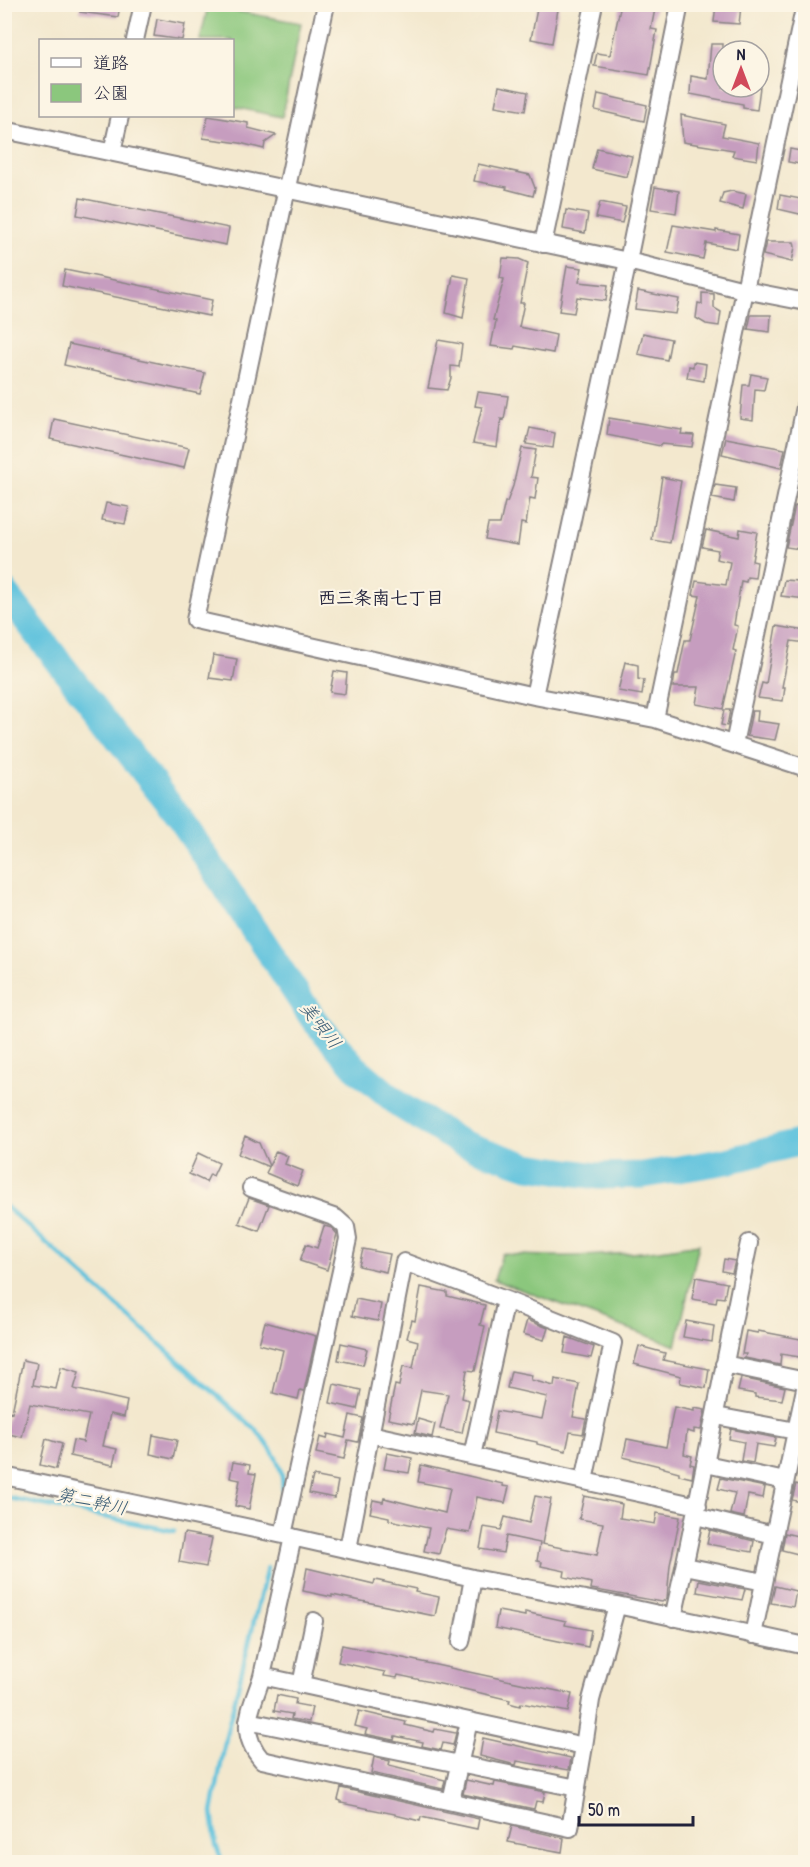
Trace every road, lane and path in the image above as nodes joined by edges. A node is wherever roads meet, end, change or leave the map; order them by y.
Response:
1 (143, 4) edge
2 (326, 4) edge
3 (594, 4) edge
4 (680, 4) edge
5 (805, 4) edge
6 (135, 39) edge
7 (120, 117) edge
8 (4, 130) edge
9 (112, 152) junction
10 (285, 189) junction
11 (543, 244) junction
12 (628, 261) junction
13 (744, 290) junction
14 (806, 302) edge
15 (806, 402) edge
16 (534, 696) junction
17 (655, 719) junction
18 (734, 744) junction
19 (806, 768) edge
20 (251, 1188) dead end
21 (748, 1243) dead end
22 (506, 1300) junction
23 (724, 1364) junction
24 (806, 1382) edge
25 (716, 1416) junction
26 (796, 1431) junction
27 (370, 1434) junction
28 (472, 1456) junction
29 (706, 1464) junction
30 (4, 1476) edge
31 (584, 1481) junction
32 (785, 1481) junction
33 (697, 1511) junction
34 (774, 1535) junction
35 (288, 1536) junction
36 (348, 1550) junction
37 (685, 1566) junction
38 (473, 1578) junction
39 (764, 1582) junction
40 (617, 1605) junction
41 (673, 1618) junction
42 (314, 1621) dead end
43 (753, 1635) junction
44 (461, 1642) dead end
45 (806, 1646) edge
46 (262, 1676) junction
47 (301, 1685) junction
48 (248, 1721) junction
49 (469, 1721) junction
50 (584, 1746) junction
51 (459, 1764) junction
52 (577, 1788) junction
53 (451, 1802) junction

1 - 6 street
2 - 10 street
3 - 11 street
4 - 12 street
5 - 13 street
7 - 9 street
8 - 9 street
9 - 10 street
10 - 11 street
10 - 16 street
11 - 12 street
12 - 13 street
12 - 16 street
13 - 14 street
13 - 17 street
15 - 18 street
16 - 17 street
17 - 18 street
18 - 19 street
20 - 35 street
21 - 23 street
22 - 27 street
22 - 28 street
22 - 31 street
23 - 24 street
23 - 25 street
24 - 26 street
25 - 26 street
25 - 29 street
26 - 32 street
27 - 28 street
27 - 36 street
28 - 31 street
29 - 32 street
29 - 33 street
30 - 35 street
31 - 33 street
32 - 34 street
33 - 34 street
33 - 37 street
34 - 39 street
35 - 36 street
35 - 46 street
36 - 38 street
37 - 39 street
37 - 41 street
38 - 40 street
38 - 44 street
39 - 43 street
40 - 41 street
40 - 50 street
41 - 43 street
42 - 47 street
43 - 45 street
46 - 47 street
46 - 48 street
47 - 49 street
48 - 51 street
48 - 53 street
49 - 50 street
49 - 51 street
50 - 52 street
51 - 52 street
51 - 53 street
52 - 53 street

